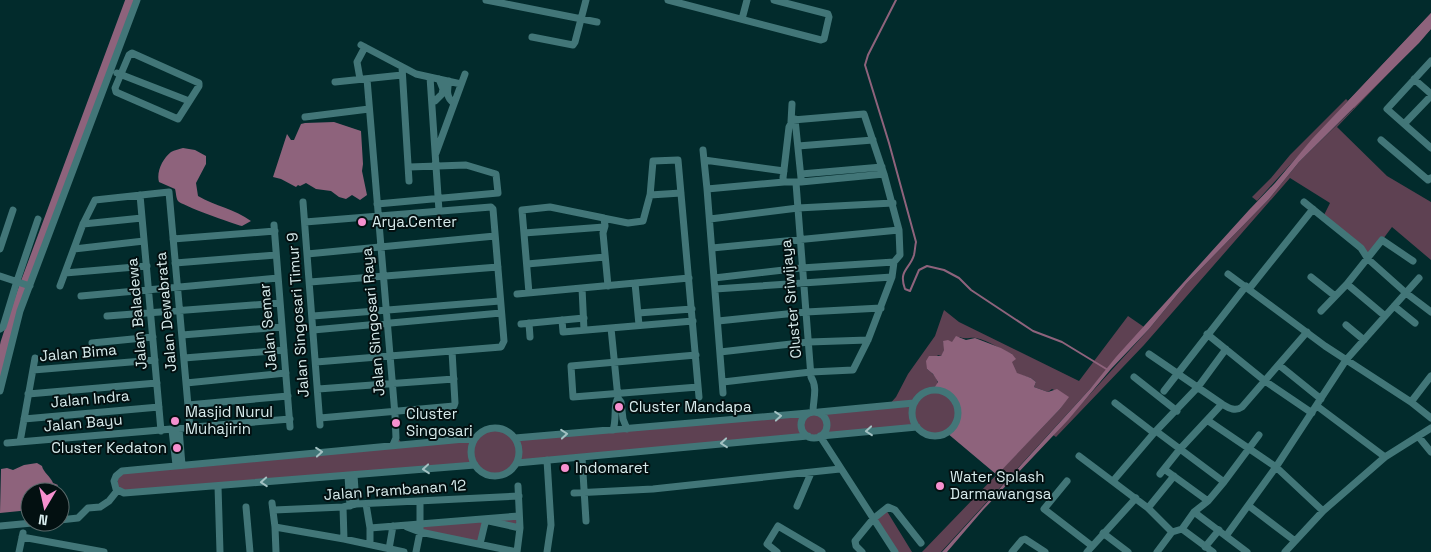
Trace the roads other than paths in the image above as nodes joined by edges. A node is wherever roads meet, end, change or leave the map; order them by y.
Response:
1 (137, 0) edge
2 (486, 0) edge
3 (586, 0) edge
4 (668, 0) edge
5 (747, 0) edge
6 (774, 0) edge
7 (484, 8) dead end
8 (581, 19) junction
9 (742, 19) junction
10 (597, 22) dead end
11 (532, 37) dead end
12 (1431, 61) edge
13 (110, 70) junction
14 (402, 71) junction
15 (121, 74) junction
16 (465, 74) dead end
17 (430, 77) junction
18 (363, 79) junction
19 (439, 79) junction
20 (1414, 79) junction
21 (449, 81) junction
22 (335, 82) dead end
23 (461, 84) junction
24 (1431, 95) edge
25 (432, 100) junction
26 (189, 101) junction
27 (454, 103) junction
28 (792, 104) dead end
29 (369, 109) junction
30 (305, 117) dead end
31 (793, 120) junction
32 (1405, 123) junction
33 (434, 130) junction
34 (444, 131) junction
35 (873, 140) junction
36 (1381, 140) dead end
37 (798, 146) junction
38 (1431, 148) edge
39 (703, 150) dead end
40 (435, 156) junction
41 (704, 160) junction
42 (436, 166) junction
43 (408, 167) junction
44 (784, 171) junction
45 (883, 171) junction
46 (801, 174) junction
47 (1431, 178) edge
48 (409, 181) dead end
49 (784, 182) junction
50 (798, 182) junction
51 (707, 189) junction
52 (681, 194) junction
53 (140, 195) junction
54 (650, 196) junction
55 (438, 199) junction
56 (303, 202) dead end
57 (1304, 202) dead end
58 (893, 203) junction
59 (377, 204) junction
60 (798, 208) junction
61 (1313, 209) junction
62 (13, 210) dead end
63 (439, 211) junction
64 (378, 216) junction
65 (142, 218) junction
66 (603, 218) junction
67 (38, 219) dead end
68 (710, 219) junction
69 (305, 222) junction
70 (83, 224) junction
71 (604, 227) junction
72 (899, 230) junction
73 (524, 233) junction
74 (495, 236) junction
75 (173, 239) junction
76 (799, 239) junction
77 (144, 241) junction
78 (381, 248) junction
79 (712, 248) junction
80 (0, 249) edge
81 (74, 249) junction
82 (308, 254) junction
83 (276, 255) junction
84 (605, 257) junction
85 (1368, 258) junction
86 (1412, 261) dead end
87 (894, 262) junction
88 (175, 263) junction
89 (526, 264) junction
90 (147, 266) junction
91 (498, 267) junction
92 (801, 268) junction
93 (65, 273) junction
94 (1228, 274) dead end
95 (0, 276) edge
96 (383, 276) junction
97 (892, 277) junction
98 (1311, 277) dead end
99 (278, 278) junction
100 (689, 278) junction
101 (714, 278) junction
102 (1418, 278) dead end
103 (17, 281) junction
104 (310, 282) junction
105 (635, 283) junction
106 (803, 283) junction
107 (1347, 284) junction
108 (28, 285) junction
109 (60, 286) dead end
110 (178, 286) junction
111 (608, 286) junction
112 (1248, 287) junction
113 (149, 288) junction
114 (582, 288) junction
115 (715, 289) junction
116 (529, 293) junction
117 (1406, 293) junction
118 (517, 294) dead end
119 (81, 296) dead end
120 (1335, 296) junction
121 (500, 301) junction
122 (0, 302) edge
123 (280, 303) junction
124 (9, 305) junction
125 (1394, 306) junction
126 (881, 308) junction
127 (180, 310) junction
128 (386, 310) junction
129 (692, 310) junction
130 (151, 312) junction
131 (806, 312) junction
132 (1321, 312) dead end
133 (1431, 312) edge
134 (501, 313) junction
135 (638, 313) junction
136 (107, 316) dead end
137 (312, 316) junction
138 (1385, 316) junction
139 (584, 318) junction
140 (562, 320) junction
141 (693, 321) junction
142 (718, 321) junction
143 (1415, 322) dead end
144 (388, 323) junction
145 (529, 323) junction
146 (521, 324) dead end
147 (639, 325) junction
148 (1346, 326) dead end
149 (1, 327) edge
150 (282, 327) junction
151 (611, 328) junction
152 (314, 330) junction
153 (584, 330) junction
154 (1306, 332) junction
155 (1207, 334) junction
156 (182, 335) junction
157 (153, 337) junction
158 (530, 337) dead end
159 (868, 340) junction
160 (1364, 340) junction
161 (809, 342) junction
162 (92, 343) dead end
163 (1226, 349) junction
164 (284, 350) junction
165 (452, 351) junction
166 (720, 352) junction
167 (1149, 354) dead end
168 (696, 355) junction
169 (390, 357) junction
170 (35, 358) dead end
171 (184, 358) junction
172 (155, 360) junction
173 (1346, 360) junction
174 (614, 361) junction
175 (316, 362) junction
176 (1279, 364) junction
177 (33, 370) junction
178 (1178, 372) junction
179 (286, 373) junction
180 (811, 375) junction
181 (1431, 376) edge
182 (1134, 377) dead end
183 (454, 379) junction
184 (1265, 381) junction
185 (723, 382) junction
186 (157, 383) junction
187 (186, 383) junction
188 (392, 384) junction
189 (698, 387) junction
190 (1198, 387) junction
191 (318, 389) junction
192 (0, 391) edge
193 (1164, 391) dead end
194 (723, 393) dead end
195 (28, 394) junction
196 (617, 395) junction
197 (288, 396) junction
198 (699, 397) dead end
199 (1319, 402) junction
200 (1411, 402) junction
201 (914, 403) junction
202 (1115, 404) dead end
203 (1222, 404) junction
204 (188, 405) junction
205 (159, 407) junction
206 (1177, 410) junction
207 (813, 412) junction
208 (1312, 412) junction
209 (395, 413) junction
210 (1431, 418) edge
211 (24, 419) junction
212 (290, 419) junction
213 (619, 420) junction
214 (1207, 420) junction
215 (290, 427) dead end
216 (917, 427) junction
217 (190, 428) junction
218 (627, 428) junction
219 (1431, 428) edge
220 (175, 429) junction
221 (613, 430) junction
222 (161, 431) junction
223 (1155, 432) junction
224 (1259, 435) dead end
225 (808, 436) junction
226 (820, 436) junction
227 (1418, 436) junction
228 (474, 438) junction
229 (515, 438) junction
230 (398, 441) junction
231 (20, 442) junction
232 (7, 444) dead end
233 (1180, 449) junction
234 (1249, 450) junction
235 (1431, 452) edge
236 (1078, 456) dead end
237 (582, 457) junction
238 (1385, 457) junction
239 (547, 460) junction
240 (517, 463) junction
241 (179, 465) junction
242 (475, 465) junction
243 (1276, 467) junction
244 (840, 469) junction
245 (811, 473) junction
246 (351, 476) junction
247 (1174, 476) junction
248 (1067, 481) dead end
249 (1113, 481) junction
250 (1224, 482) junction
251 (216, 486) junction
252 (518, 486) dead end
253 (117, 491) junction
254 (574, 493) dead end
255 (585, 493) junction
256 (519, 496) junction
257 (1136, 498) junction
258 (420, 501) junction
259 (1208, 501) junction
260 (366, 504) junction
261 (350, 506) junction
262 (797, 506) dead end
263 (1249, 506) junction
264 (246, 507) dead end
265 (1148, 508) junction
266 (1323, 511) junction
267 (1194, 512) junction
268 (519, 516) junction
269 (70, 519) edge
270 (873, 519) junction
271 (486, 520) junction
272 (586, 521) dead end
273 (20, 524) edge
274 (0, 526) edge
275 (393, 526) junction
276 (275, 527) junction
277 (370, 528) junction
278 (420, 528) junction
279 (520, 528) junction
280 (1182, 529) junction
281 (1220, 530) junction
282 (1172, 532) junction
283 (1103, 533) junction
284 (1226, 536) junction
285 (344, 538) junction
286 (1295, 540) junction
287 (921, 542) dead end
288 (370, 544) junction
289 (480, 544) junction
290 (1205, 547) junction
291 (389, 549) junction
292 (1089, 549) edge
293 (19, 552) edge
294 (104, 552) edge
295 (218, 552) edge
296 (250, 552) edge
297 (276, 552) edge
298 (404, 552) edge
299 (416, 552) edge
300 (517, 552) edge
301 (547, 552) edge
302 (777, 552) edge
303 (822, 552) edge
304 (862, 552) edge
305 (895, 552) edge
306 (1012, 552) edge
307 (1045, 552) edge
308 (1128, 552) edge
309 (1157, 552) edge
310 (1213, 552) edge
311 (1247, 552) edge
312 (1285, 552) edge

1 - 13 street
2 - 7 street
2 - 8 street
3 - 8 street
4 - 9 street
5 - 9 street
6 - 9 street
8 - 10 street
8 - 11 street
12 - 20 street
13 - 15 street
13 - 108 street
14 - 17 street
14 - 18 street
14 - 18 street, Jalan Singosari Raya
14 - 43 street
15 - 26 street
15 - 26 street
15 - 26 street
16 - 23 street
17 - 19 street
17 - 25 street
18 - 22 street
18 - 29 street, Jalan Singosari Raya
19 - 21 street
19 - 25 street
20 - 24 street
20 - 32 street
21 - 23 street
21 - 27 street
23 - 27 street
24 - 32 street
25 - 33 street
27 - 34 street
28 - 31 street
29 - 30 street
29 - 59 street, Jalan Singosari Raya
31 - 35 street
31 - 37 street, Cluster Sriwijaya
31 - 44 street
32 - 38 street
33 - 34 street
33 - 40 street
34 - 40 street
35 - 37 street
35 - 45 street
36 - 47 street
37 - 46 street, Cluster Sriwijaya
39 - 41 street
40 - 42 street
41 - 44 street
41 - 51 street
42 - 43 street
42 - 55 street
42 - 55 street
43 - 48 street
44 - 49 street
45 - 46 street
45 - 50 street
45 - 58 street
46 - 50 street, Cluster Sriwijaya
49 - 50 street
49 - 51 street
50 - 60 street, Cluster Sriwijaya
51 - 68 street
52 - 54 street
52 - 54 street
52 - 100 street
53 - 65 street, Jalan Baladewa
53 - 70 street
53 - 75 street, Jalan Dewabrata
54 - 66 street
55 - 59 street
55 - 63 street
56 - 69 street, Jalan Singosari Timur 9
57 - 61 street
58 - 60 street
58 - 72 street
59 - 64 street, Jalan Singosari Raya
60 - 68 street
60 - 76 street, Cluster Sriwijaya
61 - 85 street
61 - 112 street
62 - 80 street
63 - 64 street
63 - 74 street
64 - 69 street
64 - 78 street, Jalan Singosari Raya
65 - 70 street
65 - 77 street, Jalan Baladewa
66 - 71 street
66 - 73 street
67 - 103 street
68 - 79 street
69 - 82 street, Jalan Singosari Timur 9
70 - 81 street
71 - 73 street
71 - 84 street
72 - 76 street
72 - 87 street
73 - 89 street
74 - 78 street
74 - 91 street
75 - 83 street, Jalan Semar
75 - 88 street, Jalan Dewabrata
76 - 79 street
76 - 92 street, Cluster Sriwijaya
77 - 81 street
77 - 90 street, Jalan Baladewa
78 - 82 street
78 - 96 street, Jalan Singosari Raya
79 - 101 street
81 - 93 street
82 - 104 street, Jalan Singosari Timur 9
83 - 88 street
83 - 99 street, Jalan Semar
84 - 89 street
84 - 111 street
85 - 86 street
85 - 107 street
85 - 117 street
87 - 92 street
87 - 97 street
88 - 110 street, Jalan Dewabrata
89 - 116 street
90 - 93 street
90 - 113 street, Jalan Baladewa
91 - 96 street
91 - 121 street
92 - 101 street
92 - 106 street, Cluster Sriwijaya
93 - 109 street
94 - 112 street
95 - 103 street
96 - 104 street
96 - 128 street, Jalan Singosari Raya
97 - 106 street
97 - 126 street
98 - 120 street
99 - 110 street
99 - 123 street, Jalan Semar
100 - 105 street
100 - 129 street
101 - 115 street
102 - 117 street
103 - 108 street
103 - 124 street
104 - 137 street, Jalan Singosari Timur 9
105 - 111 street
105 - 135 street
106 - 115 street
106 - 131 street, Cluster Sriwijaya
107 - 120 street
107 - 138 street
108 - 192 street
110 - 113 street
110 - 127 street, Jalan Dewabrata
111 - 114 street
112 - 154 street
112 - 155 street
113 - 119 street
113 - 130 street, Jalan Baladewa
114 - 116 street
114 - 139 street
115 - 142 street
116 - 118 street
117 - 125 street
117 - 133 street
120 - 132 street
121 - 128 street
121 - 134 street
122 - 124 street
123 - 127 street
123 - 150 street, Jalan Semar
124 - 149 street
125 - 138 street
125 - 143 street
126 - 131 street
126 - 159 street
127 - 130 street
127 - 156 street, Jalan Dewabrata
128 - 137 street
128 - 144 street, Jalan Singosari Raya
129 - 135 street
129 - 141 street
130 - 136 street
130 - 157 street, Jalan Baladewa
131 - 142 street
131 - 161 street, Cluster Sriwijaya
134 - 144 street
134 - 165 street
135 - 147 street
137 - 152 street, Jalan Singosari Timur 9
138 - 160 street
139 - 140 street
139 - 153 street
140 - 145 street
140 - 153 street
141 - 147 street
141 - 168 street
142 - 166 street
144 - 152 street
144 - 169 street, Jalan Singosari Raya
145 - 146 street
145 - 158 street
147 - 151 street
148 - 160 street
150 - 156 street
150 - 164 street, Jalan Semar
151 - 153 street
151 - 174 street
152 - 175 street, Jalan Singosari Timur 9
154 - 173 street
154 - 176 street
155 - 163 street
155 - 178 street
156 - 171 street, Jalan Dewabrata
157 - 162 street
157 - 172 street, Jalan Baladewa
159 - 161 street
159 - 180 street
160 - 173 street
161 - 166 street
161 - 180 street, Cluster Sriwijaya
163 - 184 street
163 - 190 street
164 - 171 street
164 - 179 street, Jalan Semar
165 - 169 street
165 - 183 street
166 - 185 street
167 - 178 street
168 - 174 street
168 - 189 street
169 - 175 street
169 - 188 street, Jalan Singosari Raya
170 - 177 street
171 - 187 street, Jalan Dewabrata
172 - 177 street, Jalan Bima
172 - 186 street, Jalan Baladewa
173 - 199 street
173 - 200 street
174 - 196 street
174 - 196 street
175 - 191 street, Jalan Singosari Timur 9
176 - 184 street
176 - 199 street
177 - 195 street
178 - 190 street
178 - 193 street
179 - 187 street
179 - 197 street, Jalan Semar
180 - 185 street
180 - 207 street, Cluster Sriwijaya
181 - 200 street
182 - 206 street
183 - 188 street
183 - 209 street
184 - 203 street
184 - 208 street
185 - 194 street
186 - 195 street
186 - 205 street, Jalan Baladewa
187 - 204 street, Jalan Dewabrata
188 - 191 street
188 - 209 street, Jalan Singosari Raya
189 - 196 street
189 - 198 street
190 - 203 street
190 - 206 street
191 - 209 street, Jalan Singosari Timur 9
195 - 211 street
196 - 213 street
197 - 204 street
197 - 212 street, Jalan Semar
199 - 208 street
199 - 238 street
200 - 210 street
201 - 207 street
201 - 216 street
201 - 216 street
202 - 223 street
203 - 214 street
204 - 217 street, Jalan Dewabrata
205 - 211 street, Jalan Indra
205 - 222 street, Jalan Baladewa
206 - 223 street
218 -> 207 street
207 - 225 street
207 - 226 street
208 - 243 street
209 - 230 street
211 - 231 street
212 - 215 street, Jalan Semar
212 - 217 street, Jalan Bayu
213 - 218 street
213 - 221 street
214 - 233 street
214 - 234 street
216 -> 226 street
217 - 220 street, Jalan Bayu
218 - 221 street
219 - 227 street
220 - 222 street, Jalan Bayu
220 - 241 street
229 -> 221 street
222 - 231 street, Jalan Bayu
223 - 233 street
223 - 249 street
224 - 234 street
225 - 226 street
225 -> 237 street
226 - 244 street
227 - 235 street
227 - 238 street
228 - 229 street
228 - 230 street
228 - 242 street
229 - 240 street
241 -> 230 street
231 - 232 street, Jalan Bayu
233 - 247 street
233 - 250 street
234 - 243 street
234 - 250 street
236 - 249 street
237 - 239 street
237 - 255 street
238 - 266 street
239 - 240 street
239 - 301 street
240 - 242 street
241 - 253 street
242 -> 246 street
243 - 263 street
243 - 266 street
244 - 245 street
244 - 270 street
245 - 255 street
245 - 262 street
246 -> 251 street
246 - 261 street
247 - 259 street
247 - 265 street
248 - 292 street
249 - 257 street
250 - 259 street
251 - 253 street
251 - 295 street
252 - 256 street
253 - 269 street
254 - 255 street
255 - 272 street
256 - 258 street, Jalan Prambanan 12
256 - 268 street
257 - 265 street
257 - 283 street
258 - 260 street, Jalan Prambanan 12
258 - 278 street
259 - 267 street
260 - 261 street, Jalan Prambanan 12
260 - 277 street
261 - 276 street, Jalan Prambanan 12
261 - 285 street
263 - 284 street
263 - 286 street
264 - 296 street
265 - 282 street
266 - 286 street
267 - 280 street
267 - 281 street
268 - 271 street
268 - 279 street
270 - 287 street
270 - 304 street
270 - 305 street
271 - 278 street
271 - 279 street
271 - 289 street
273 - 274 street
275 - 277 street
275 - 278 street
275 - 291 street
276 - 285 street
276 - 297 street
277 - 288 street
278 - 289 street
278 - 299 street
279 - 300 street
280 - 282 street
280 - 290 street
281 - 284 street
281 - 290 street
282 - 309 street
283 - 292 street
283 - 308 street
284 - 311 street
285 - 288 street
286 - 312 street
288 - 291 street
289 - 300 street
290 - 310 street
291 - 298 street
293 - 294 street
302 - 303 street
306 - 307 street

